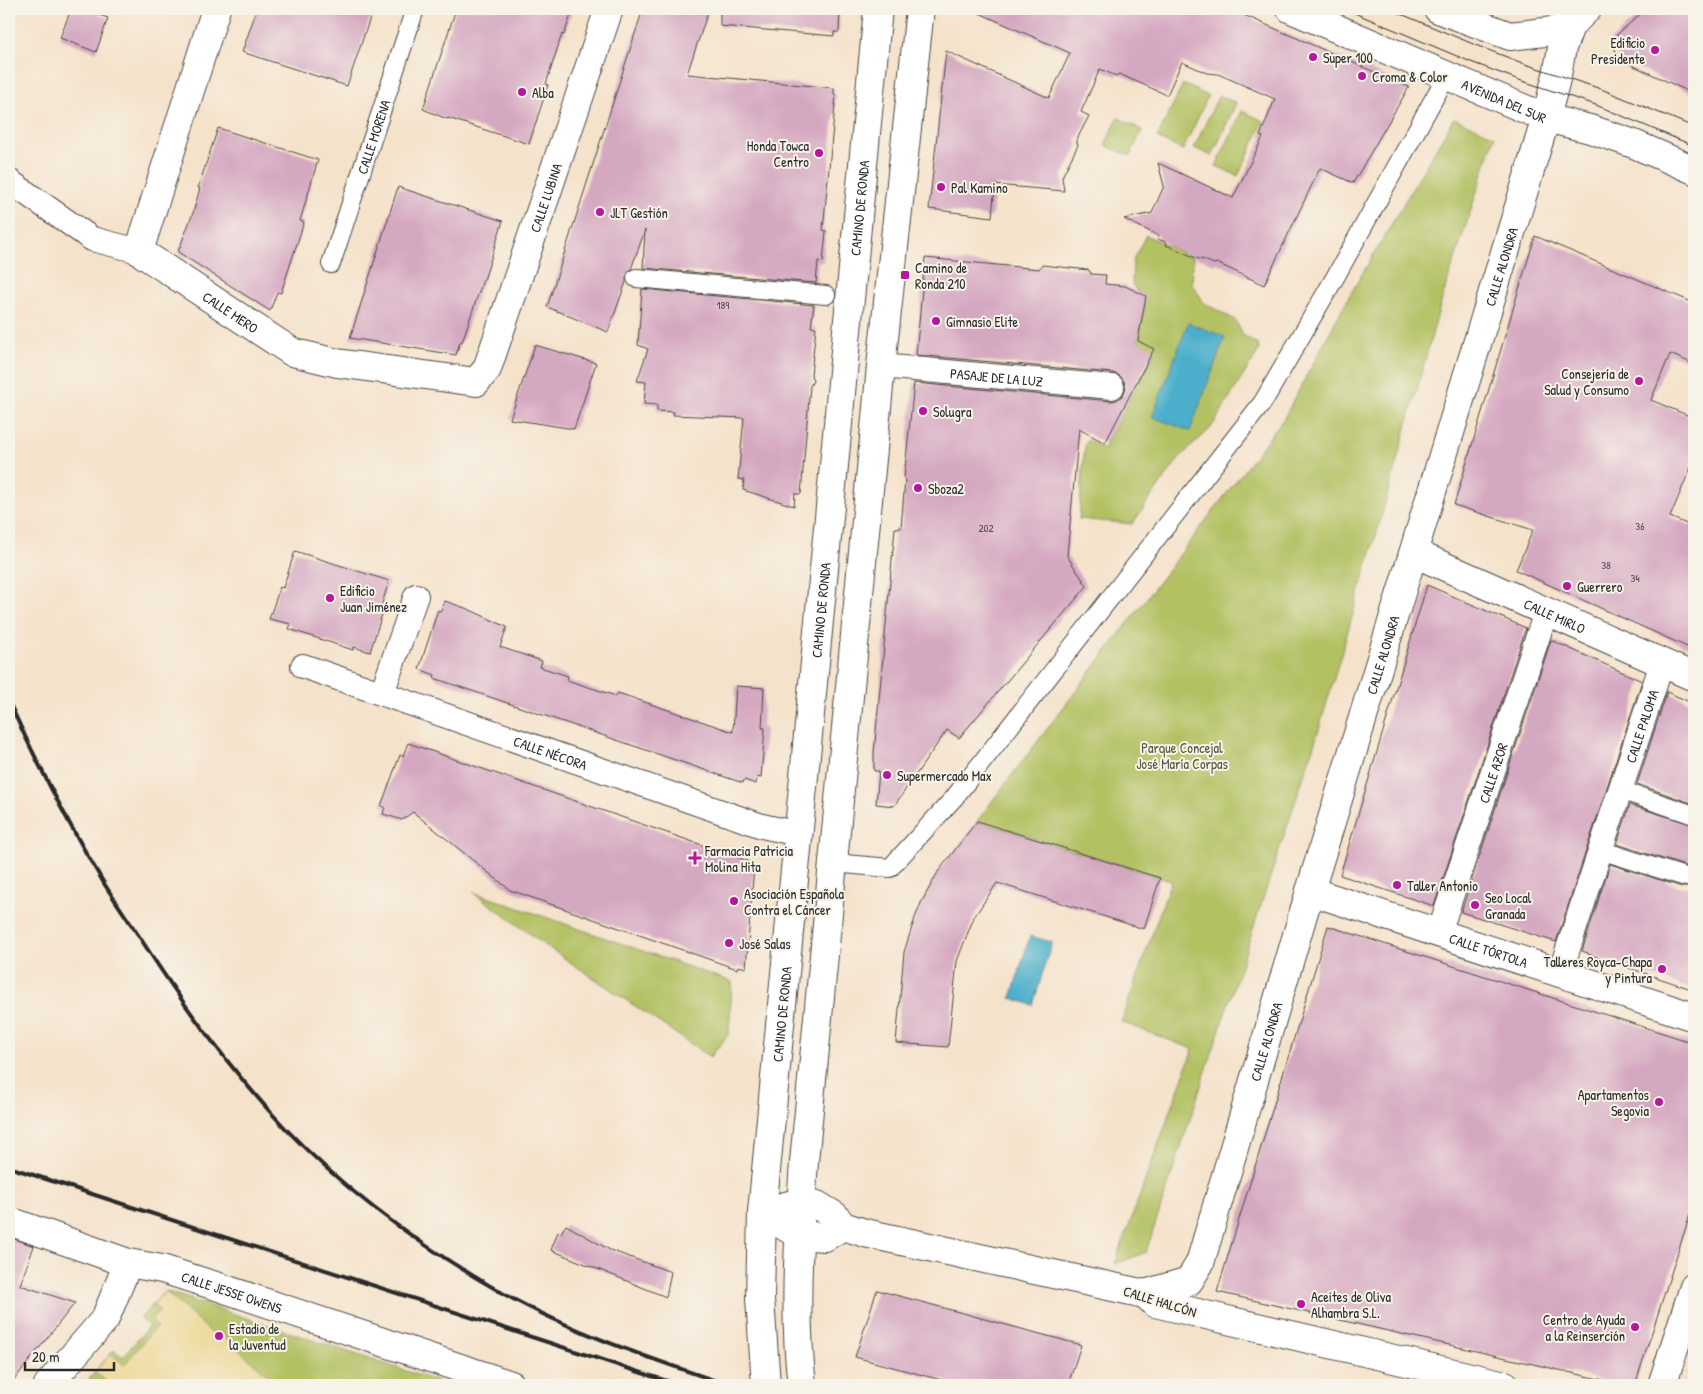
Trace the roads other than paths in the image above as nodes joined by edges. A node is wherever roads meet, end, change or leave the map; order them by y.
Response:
1 (216, 9) edge
2 (415, 9) edge
3 (609, 9) edge
4 (878, 9) edge
5 (920, 9) edge
6 (1291, 9) edge
7 (1438, 9) edge
8 (1578, 17) edge
9 (1447, 75) junction
10 (1546, 118) junction
11 (1694, 170) edge
12 (9, 181) edge
13 (139, 251) junction
14 (331, 264) dead end
15 (636, 278) dead end
16 (826, 295) dead end
17 (881, 366) junction
18 (476, 382) joint
19 (1112, 387) dead end
20 (1414, 553) junction
21 (416, 596) dead end
22 (1546, 612) junction
23 (1662, 663) junction
24 (303, 666) dead end
25 (1694, 677) edge
26 (382, 693) junction
27 (1620, 790) junction
28 (1694, 815) edge
29 (799, 834) junction
30 (1600, 850) junction
31 (833, 863) junction
32 (1685, 877) dead end
33 (1310, 891) junction
34 (1439, 933) junction
35 (1560, 973) junction
36 (1694, 1017) edge
37 (802, 1202) junction
38 (762, 1212) junction
39 (9, 1221) edge
40 (843, 1226) junction
41 (799, 1235) junction
42 (128, 1263) junction
43 (1189, 1281) junction
44 (1693, 1293) edge
45 (1146, 1294) junction
46 (1208, 1315) junction
47 (48, 1385) edge
48 (511, 1385) edge
49 (766, 1385) edge
50 (802, 1385) edge
51 (1505, 1385) edge
52 (1662, 1385) edge

1 - 13 main road
2 - 14 street, CALLE MORENA
3 - 18 main road, CALLE LUBINA
4 - 29 main road, CAMINO DE RONDA
5 - 17 main road
6 - 9 main road, AVENIDA DEL SUR
7 - 8 main road
8 - 10 main road, CALLE ALONDRA
9 - 10 main road, AVENIDA DEL SUR
9 - 31 street
10 - 11 main road, AVENIDA DEL SUR
10 - 20 main road, CALLE ALONDRA
12 - 13 street, CALLE MERO
13 - 18 main road, CALLE MERO
15 - 16 street
17 - 19 street, PASAJE DE LA LUZ
17 - 31 main road
20 - 22 main road, CALLE MIRLO
20 - 33 main road, CALLE ALONDRA
21 - 26 street
22 - 23 main road, CALLE MIRLO
22 - 34 street, CALLE AZOR
23 - 25 main road, CALLE MIRLO
23 - 27 street, CALLE PALOMA
24 - 26 street, CALLE NÉCORA
26 - 29 street, CALLE NÉCORA
27 - 28 street
27 - 30 street, CALLE PALOMA
29 - 38 main road, CAMINO DE RONDA
30 - 32 street
30 - 35 street, CALLE PALOMA
31 - 37 main road
33 - 34 main road, CALLE TÓRTOLA
33 - 43 main road, CALLE ALONDRA
34 - 35 main road, CALLE TÓRTOLA
35 - 36 main road, CALLE TÓRTOLA
37 - 38 main road
37 - 40 main road, CALLE HALCÓN
37 - 41 main road
38 - 41 main road
38 - 49 main road, CAMINO DE RONDA
39 - 42 main road, CALLE JESSE OWENS
40 - 41 main road
40 - 45 main road, CALLE HALCÓN
41 - 50 main road
42 - 47 main road
42 - 48 main road, CALLE JESSE OWENS
43 - 45 main road
43 - 46 main road
44 - 52 main road
45 - 46 main road, CALLE HALCÓN
46 - 51 main road, CALLE HALCÓN

